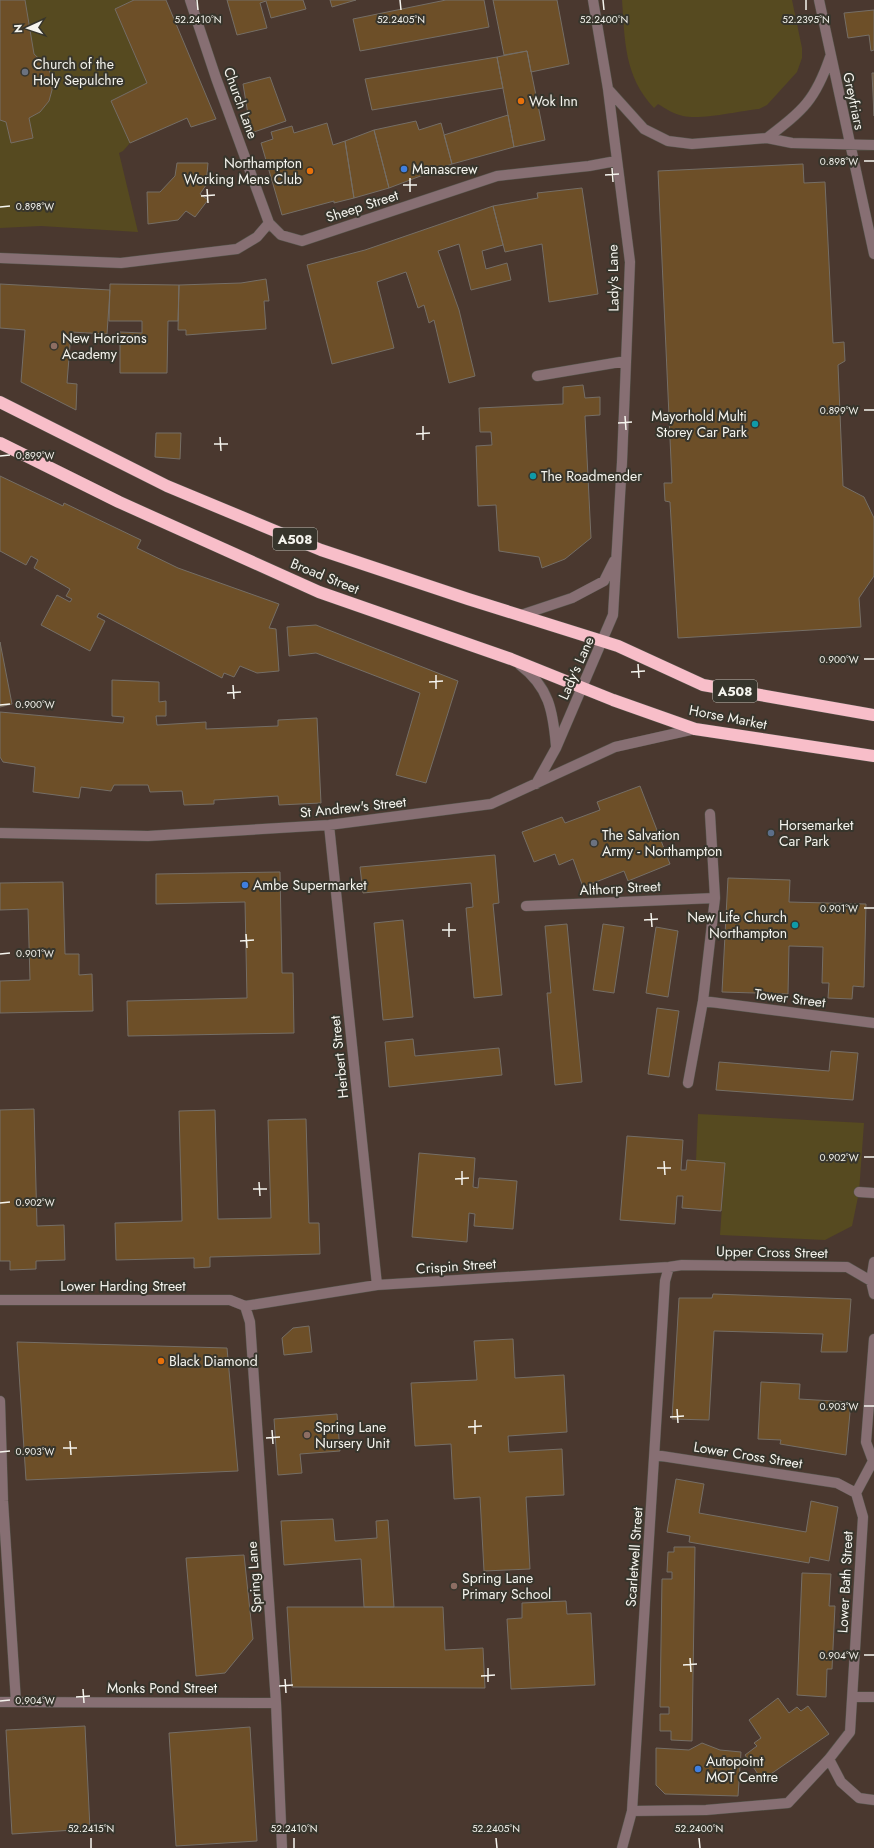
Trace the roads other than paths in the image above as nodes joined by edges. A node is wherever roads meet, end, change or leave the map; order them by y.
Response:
1 (190, 0) edge
2 (593, 0) edge
3 (819, 0) edge
4 (830, 57) junction
5 (608, 89) junction
6 (767, 138) junction
7 (849, 143) junction
8 (874, 145) edge
9 (616, 161) junction
10 (269, 223) junction
11 (281, 235) joint
12 (874, 254) edge
13 (0, 258) edge
14 (626, 361) junction
15 (537, 376) dead end
16 (0, 402) edge
17 (0, 443) edge
18 (616, 558) junction
19 (521, 615) junction
20 (603, 641) junction
21 (511, 659) junction
22 (582, 688) junction
23 (874, 715) edge
24 (695, 729) junction
25 (556, 748) junction
26 (874, 756) edge
27 (536, 784) junction
28 (710, 814) dead end
29 (329, 825) junction
30 (0, 833) edge
31 (715, 898) junction
32 (526, 906) dead end
33 (703, 1001) junction
34 (874, 1023) edge
35 (688, 1083) dead end
36 (858, 1192) dead end
37 (874, 1193) edge
38 (874, 1262) edge
39 (669, 1267) junction
40 (871, 1281) junction
41 (377, 1285) junction
42 (874, 1294) edge
43 (0, 1300) edge
44 (245, 1306) junction
45 (874, 1339) edge
46 (0, 1401) edge
47 (655, 1455) junction
48 (873, 1462) edge
49 (856, 1493) junction
50 (853, 1697) junction
51 (874, 1697) edge
52 (0, 1702) edge
53 (16, 1702) junction
54 (276, 1703) junction
55 (829, 1759) junction
56 (874, 1800) edge
57 (632, 1811) junction
58 (282, 1848) edge
59 (622, 1848) edge

1 - 10 street, Church Lane
2 - 5 street, Lady's Lane
3 - 4 street, Greyfriars
4 - 6 street
4 - 7 street, Greyfriars
5 - 6 street
5 - 9 street, Lady's Lane
6 - 7 street
7 - 8 street
7 - 12 street, Greyfriars
9 - 11 street, Sheep Street
9 - 14 street, Lady's Lane
10 - 11 street, Church Lane
10 - 13 street
14 - 15 street
14 - 18 street, Lady's Lane
16 - 19 highway, A508
17 - 21 highway, Broad Street / A508
18 - 19 street, Lady's Lane
18 - 20 street, Lady's Lane
19 - 20 highway, A508
20 - 22 street, Lady's Lane
20 - 23 highway, Horse Market / A508
21 - 22 highway, Broad Street / A508
21 - 25 street
22 - 24 highway, Horse Market / A508
22 - 25 street, Lady's Lane
24 - 26 highway, Horse Market / A508
24 - 27 street, St Andrew's Street
25 - 27 street, Lady's Lane
27 - 29 street, St Andrew's Street
28 - 31 street
29 - 30 street, St Andrew's Street
29 - 41 street, Herbert Street
31 - 32 street, Althorp Street
31 - 33 street
33 - 34 street, Tower Street
33 - 35 street
36 - 37 street
38 - 40 street
39 - 40 street, Upper Cross Street
39 - 41 street, Crispin Street
39 - 47 street, Scarletwell Street
40 - 42 street
41 - 44 street, Crispin Street
43 - 44 street, Lower Harding Street
44 - 54 street, Spring Lane
45 - 48 street
46 - 53 street
47 - 49 street, Lower Cross Street
47 - 57 street, Scarletwell Street
48 - 49 street
49 - 50 street, Lower Bath Street
50 - 51 street
50 - 55 street, Lower Bath Street
52 - 53 street, Monks Pond Street
53 - 54 street, Monks Pond Street
54 - 58 street, Spring Lane
55 - 56 street
55 - 57 street, Lower Bath Street
57 - 59 street, Scarletwell Street

